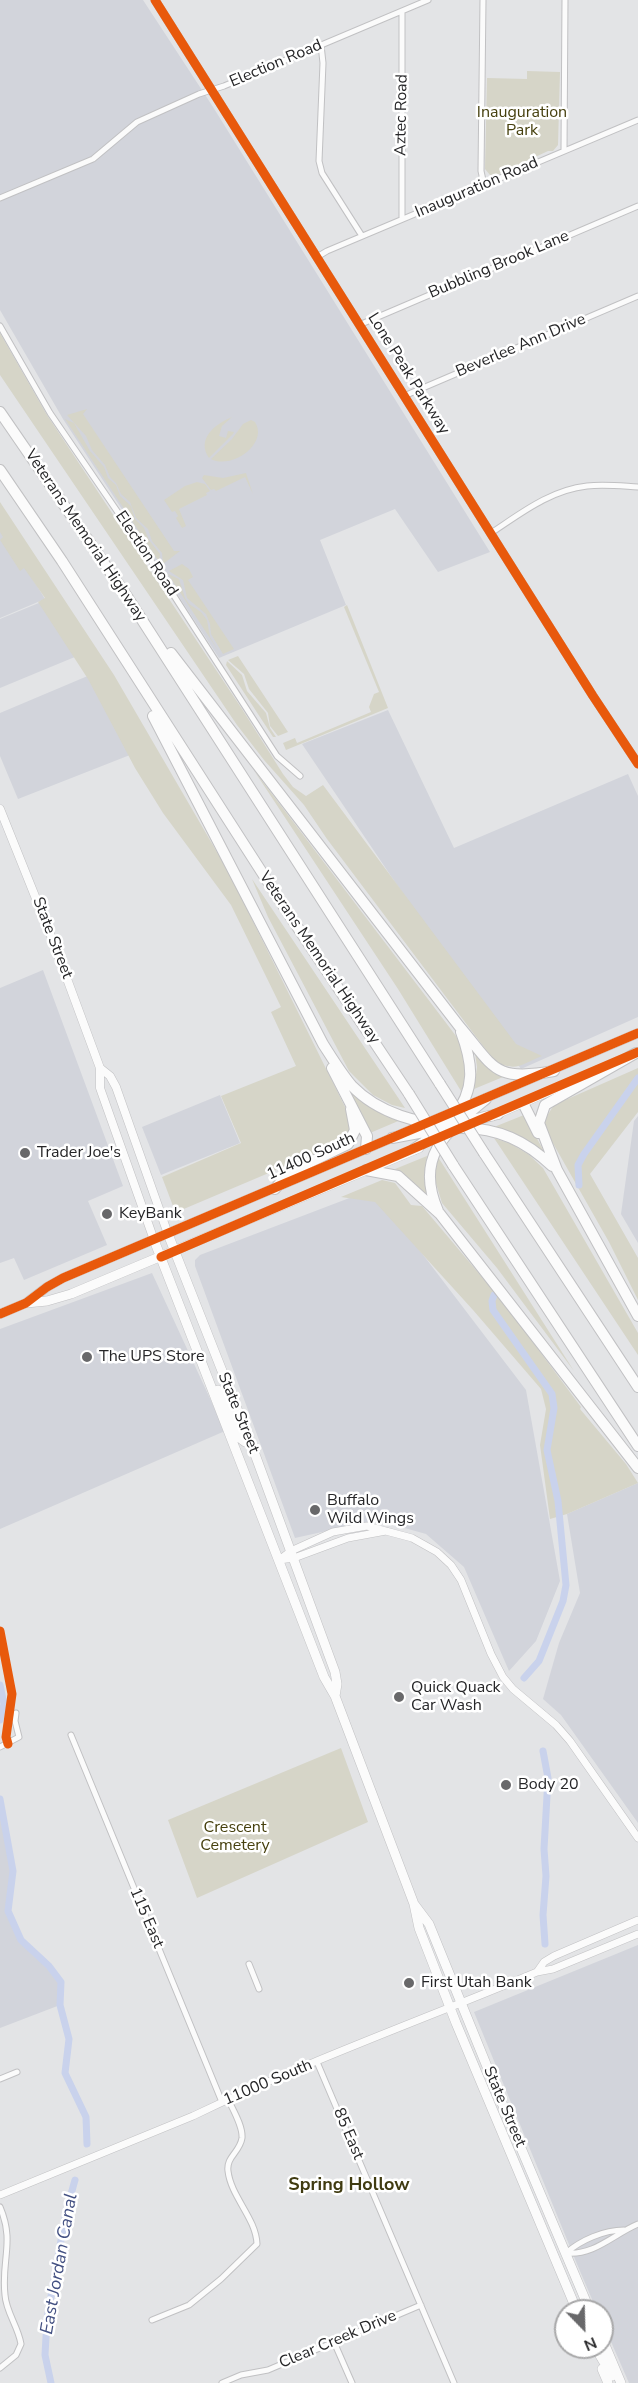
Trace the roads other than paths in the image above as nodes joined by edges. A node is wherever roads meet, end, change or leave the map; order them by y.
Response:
1 (155, 0) edge
2 (428, 0) edge
3 (483, 0) edge
4 (565, 0) edge
5 (402, 11) junction
6 (321, 45) junction
7 (210, 90) junction
8 (638, 120) edge
9 (564, 152) junction
10 (484, 185) junction
11 (0, 198) edge
12 (638, 206) edge
13 (402, 219) junction
14 (362, 236) junction
15 (317, 257) junction
16 (638, 296) edge
17 (360, 325) junction
18 (0, 326) edge
19 (404, 396) junction
20 (0, 412) edge
21 (0, 470) edge
22 (638, 487) edge
23 (491, 533) junction
24 (129, 598) junction
25 (124, 660) junction
26 (638, 764) edge
27 (300, 776) dead end
28 (0, 809) edge
29 (459, 1026) junction
30 (638, 1034) edge
31 (323, 1044) junction
32 (637, 1053) edge
33 (100, 1068) junction
34 (554, 1071) junction
35 (486, 1099) junction
36 (523, 1103) junction
37 (351, 1109) junction
38 (459, 1110) junction
39 (498, 1114) joint
40 (428, 1122) junction
41 (451, 1128) junction
42 (392, 1138) junction
43 (366, 1149) junction
44 (414, 1149) joint
45 (548, 1149) junction
46 (366, 1170) junction
47 (556, 1170) junction
48 (275, 1189) junction
49 (440, 1214) junction
50 (168, 1234) junction
51 (154, 1240) junction
52 (174, 1251) junction
53 (161, 1257) junction
54 (26, 1303) junction
55 (0, 1314) edge
56 (638, 1316) edge
57 (204, 1367) junction
58 (638, 1387) edge
59 (250, 1442) junction
60 (638, 1446) edge
61 (638, 1468) edge
62 (292, 1554) junction
63 (279, 1560) junction
64 (335, 1696) junction
65 (16, 1713) dead end
66 (71, 1735) dead end
67 (0, 1747) edge
68 (638, 1838) edge
69 (414, 1904) junction
70 (638, 1920) edge
71 (638, 1934) edge
72 (249, 1964) dead end
73 (537, 1972) junction
74 (259, 1989) dead end
75 (461, 2004) junction
76 (451, 2008) junction
77 (317, 2062) junction
78 (17, 2072) dead end
79 (0, 2079) edge
80 (225, 2100) junction
81 (0, 2195) edge
82 (0, 2207) edge
83 (638, 2224) edge
84 (624, 2230) junction
85 (566, 2253) junction
86 (572, 2299) edge
87 (585, 2299) edge
88 (421, 2305) junction
89 (152, 2320) dead end
90 (334, 2342) junction
91 (599, 2359) edge
92 (601, 2359) edge
93 (611, 2359) edge
94 (0, 2368) edge
95 (222, 2383) edge
96 (352, 2383) edge
97 (454, 2383) edge
98 (608, 2383) edge
99 (615, 2383) edge
100 (621, 2383) edge

1 - 7 main road, Lone Peak Parkway
2 - 5 street, Election Road
3 - 10 street
4 - 9 street
5 - 6 street, Election Road
5 - 13 street, Aztec Road
6 - 7 street, Election Road
6 - 14 street
7 - 11 street, Election Road
7 - 15 main road, Lone Peak Parkway
8 - 9 street, Inauguration Road
9 - 10 street, Inauguration Road
10 - 13 street, Inauguration Road
12 - 17 street, Bubbling Brook Lane
13 - 14 street, Inauguration Road
14 - 15 street, Inauguration Road
15 - 17 main road, Lone Peak Parkway
16 - 19 street, Beverlee Ann Drive
17 - 19 main road, Lone Peak Parkway
18 - 27 street, Election Road
19 - 23 main road, Lone Peak Parkway
20 - 24 highway, Veterans Memorial Highway
21 - 25 highway, Veterans Memorial Highway
22 - 23 street
23 - 26 main road, Lone Peak Parkway
24 - 29 highway
24 - 58 highway, Veterans Memorial Highway, bridge
25 - 31 highway
25 - 60 highway, Veterans Memorial Highway, bridge
28 - 33 main road, State Street
29 - 34 highway
29 - 38 highway
30 - 34 main road, 11400 South
31 - 37 highway
31 - 40 highway
32 - 36 main road
32 - 45 highway
33 - 50 main road, State Street
33 - 51 main road, State Street
34 - 35 main road, 11400 South
35 - 38 main road, 11400 South
35 - 41 highway
36 - 39 main road
36 - 45 highway
37 - 43 highway
37 - 48 highway
38 - 40 main road, 11400 South
38 - 41 highway
39 - 41 highway
40 - 41 highway
40 - 42 main road, 11400 South
41 - 42 highway
41 - 44 highway
41 - 47 highway
41 - 49 highway
42 - 43 main road, 11400 South
43 - 48 main road, 11400 South
44 - 46 main road, 11400 South
45 - 47 highway
46 - 49 highway
46 - 52 main road, 11400 South
47 - 56 highway
48 - 50 main road, 11400 South
49 - 61 highway
50 - 51 main road, 11400 South
50 - 52 main road, State Street
51 - 53 main road, State Street
51 - 54 main road, 11400 South
52 - 53 main road, 11400 South
52 - 59 main road, State Street
53 - 54 main road, 11400 South
53 - 57 main road, State Street
54 - 55 main road, 11400 South
57 - 59 main road
57 - 63 main road, State Street
59 - 62 main road, State Street
62 - 63 street
62 - 64 main road, State Street
62 - 68 street
63 - 64 main road, State Street
64 - 69 main road, State Street
65 - 67 street
66 - 80 street, 115 East
69 - 75 main road, State Street
69 - 76 main road, State Street
70 - 73 street, 11000 South
71 - 73 street, 11000 South
72 - 74 street
73 - 75 street, 11000 South
75 - 76 street, 11000 South
75 - 85 main road, State Street
76 - 77 street, 11000 South
76 - 86 main road, State Street
77 - 80 street, 11000 South
77 - 88 street, 85 East
78 - 79 street
80 - 81 street, 11000 South
80 - 89 street, 115 East
82 - 94 street
83 - 84 street
84 - 85 street
84 - 85 street
85 - 87 main road, State Street
88 - 90 street, Clear Creek Drive
88 - 97 street, 85 East
90 - 95 street, Clear Creek Drive
90 - 96 street
91 - 98 main road
92 - 99 main road
93 - 100 main road

